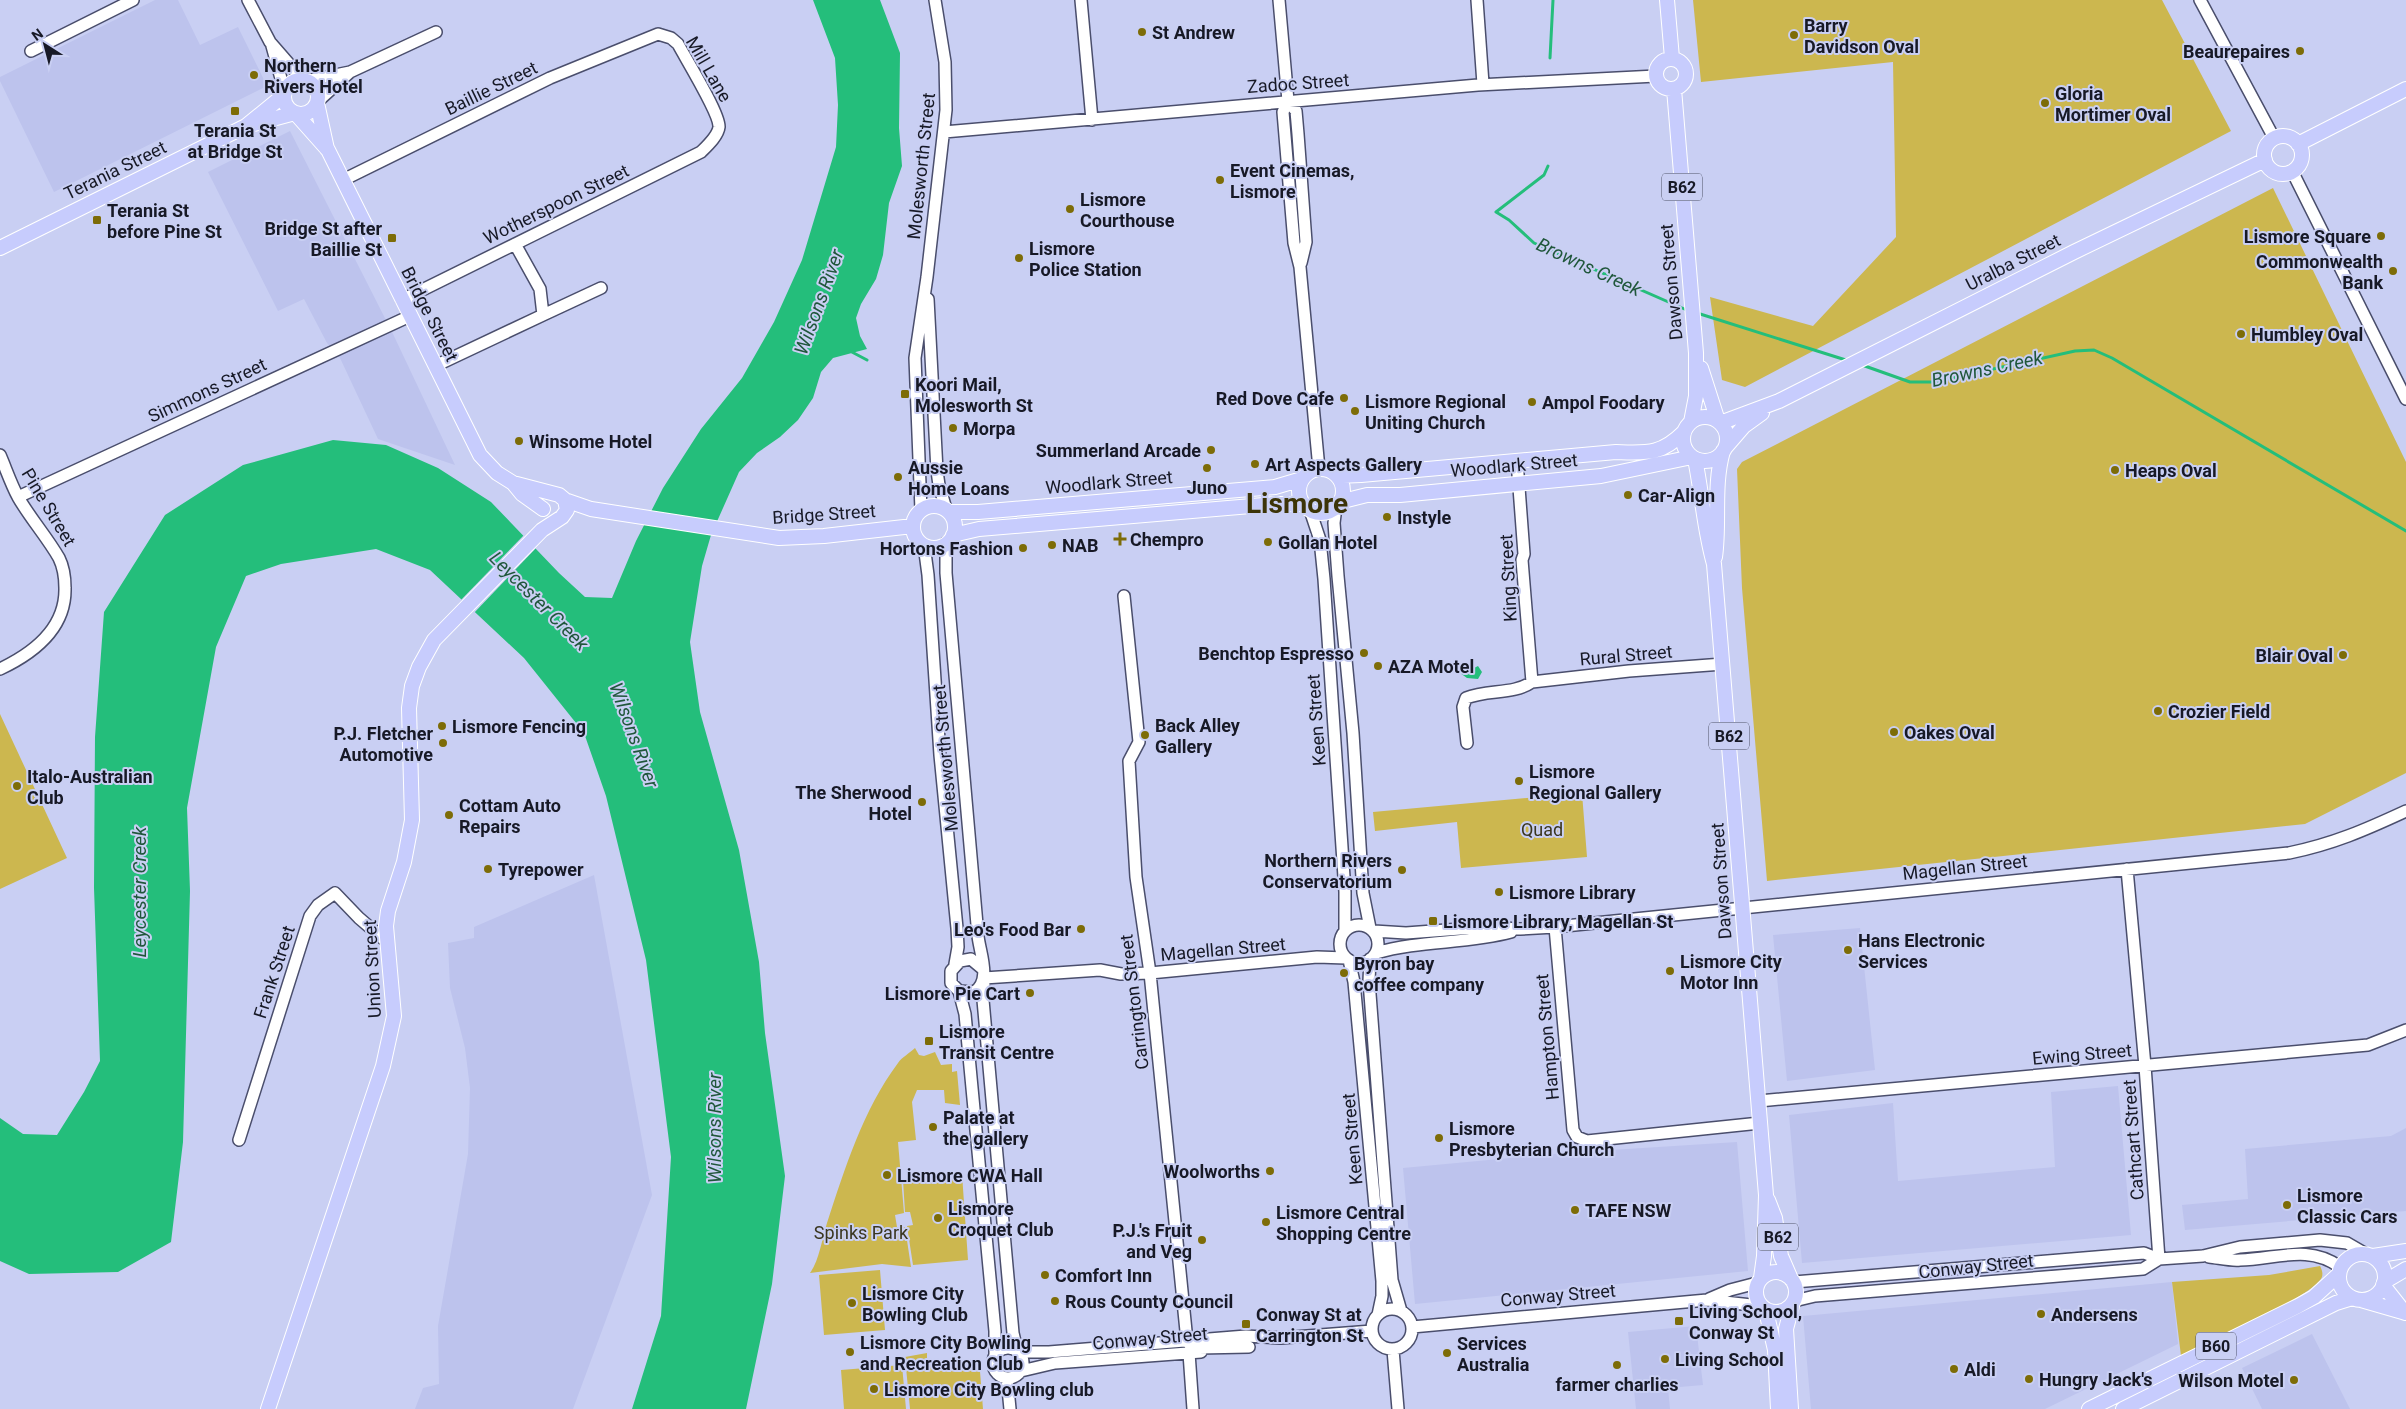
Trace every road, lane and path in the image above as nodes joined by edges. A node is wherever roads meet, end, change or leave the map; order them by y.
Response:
1 (133, 0) edge
2 (248, 0) edge
3 (934, 0) edge
4 (1081, 0) edge
5 (1279, 0) edge
6 (1477, 0) edge
7 (1667, 0) edge
8 (2200, 0) edge
9 (436, 32) dead end
10 (658, 34) joint
11 (270, 42) junction
12 (31, 51) dead end
13 (1672, 58) junction
14 (350, 72) junction
15 (1656, 76) junction
16 (305, 81) junction
17 (1483, 84) junction
18 (2406, 88) edge
19 (1674, 89) junction
20 (284, 94) junction
21 (1288, 101) junction
22 (317, 103) junction
23 (296, 114) junction
24 (1092, 120) junction
25 (246, 126) junction
26 (718, 130) joint
27 (944, 132) junction
28 (2274, 138) junction
29 (2298, 144) junction
30 (328, 150) junction
31 (2265, 160) junction
32 (2292, 171) junction
33 (343, 180) junction
34 (515, 244) junction
35 (0, 248) edge
36 (927, 277) junction
37 (601, 288) dead end
38 (402, 300) junction
39 (543, 315) junction
40 (410, 316) junction
41 (1696, 353) junction
42 (436, 366) junction
43 (2406, 399) edge
44 (1779, 401) junction
45 (1719, 422) junction
46 (1688, 427) junction
47 (1724, 449) junction
48 (0, 455) edge
49 (1694, 458) junction
50 (1517, 461) junction
51 (1319, 469) junction
52 (1337, 476) junction
53 (1302, 480) junction
54 (513, 483) junction
55 (1519, 484) junction
56 (18, 497) junction
57 (560, 497) junction
58 (1338, 504) junction
59 (1307, 507) junction
60 (591, 509) junction
61 (921, 510) junction
62 (947, 510) junction
63 (544, 512) junction
64 (562, 517) junction
65 (912, 526) junction
66 (542, 530) junction
67 (950, 539) junction
68 (924, 545) junction
69 (1714, 564) junction
70 (1124, 596) dead end
71 (1723, 664) junction
72 (0, 669) edge
73 (1532, 682) junction
74 (1467, 743) dead end
75 (2406, 811) edge
76 (2128, 869) junction
77 (1743, 909) junction
78 (1555, 926) junction
79 (1372, 929) junction
80 (1520, 929) junction
81 (1345, 930) junction
82 (388, 942) junction
83 (1373, 956) junction
84 (1348, 959) junction
85 (955, 964) junction
86 (1150, 973) junction
87 (984, 976) junction
88 (959, 991) junction
89 (2406, 1030) edge
90 (2145, 1066) junction
91 (1759, 1101) junction
92 (1760, 1124) junction
93 (239, 1140) dead end
94 (1766, 1195) junction
95 (2406, 1251) edge
96 (2370, 1255) junction
97 (2203, 1256) junction
98 (2159, 1259) junction
99 (2406, 1269) edge
100 (2339, 1271) junction
101 (1759, 1280) junction
102 (1793, 1280) junction
103 (2384, 1284) junction
104 (2356, 1299) junction
105 (1707, 1300) junction
106 (1793, 1303) junction
107 (1763, 1308) junction
108 (1401, 1311) junction
109 (2406, 1313) edge
110 (1378, 1315) junction
111 (1412, 1327) junction
112 (1372, 1331) junction
113 (1281, 1338) junction
114 (1188, 1347) junction
115 (1393, 1350) junction
116 (1018, 1351) junction
117 (995, 1355) junction
118 (1021, 1371) junction
119 (1007, 1378) junction
120 (2145, 1404) edge
121 (268, 1409) edge
122 (1010, 1409) edge
123 (1193, 1409) edge
124 (1398, 1409) edge
125 (1778, 1409) edge
126 (1791, 1409) edge
127 (2088, 1409) edge
128 (2123, 1409) edge

1 - 12 street
2 - 11 street
3 - 27 street, Molesworth Street
4 - 24 street
5 - 21 street
6 - 17 street
7 - 13 main road
8 - 28 street
9 - 14 street
10 - 26 street, Mill Lane
10 - 33 street, Baillie Street
11 - 16 street
11 - 20 street
13 - 15 main road
13 - 19 main road
14 - 16 street
14 - 22 street
15 - 17 street, Zadoc Street
15 - 19 main road
16 - 20 main road
16 - 22 main road
17 - 21 street, Zadoc Street
18 - 29 main road
19 - 41 main road, Dawson Street / B62
20 - 23 main road
20 - 25 main road, Terania Street
21 - 24 street, Zadoc Street
21 - 51 street
22 - 23 main road
22 - 30 main road, Bridge Street
23 - 25 main road, Terania Street
23 - 30 main road, Bridge Street
24 - 27 street, Zadoc Street
25 - 35 main road, Terania Street
26 - 34 street, Wotherspoon Street
27 - 36 street, Molesworth Street
28 - 29 main road
28 - 31 main road
29 - 32 main road
30 - 33 main road, Bridge Street
31 - 32 main road
31 - 44 main road, Uralba Street
32 - 43 street
33 - 38 main road, Bridge Street
34 - 38 street, Wotherspoon Street
34 - 39 street
36 - 61 street, Molesworth Street
36 - 62 street, Molesworth Street
37 - 39 street
38 - 40 main road, Bridge Street
39 - 42 street
40 - 42 main road, Bridge Street
40 - 56 street, Simmons Street
41 - 45 main road, Dawson Street / B62
41 - 46 main road, Dawson Street / B62
42 - 54 main road, Bridge Street
44 - 45 main road, Uralba Street
44 - 47 main road, Uralba Street
45 - 46 main road
45 - 47 main road, B62
46 - 49 main road, B62
46 - 50 main road, Woodlark Street
47 - 49 main road
47 - 69 main road, Dawson Street / B62
48 - 56 street, Pine Street
49 - 55 main road, Woodlark Street
49 - 69 main road, Dawson Street / B62
50 - 52 main road, Woodlark Street
50 - 55 street, King Street
51 - 52 main road
51 - 53 main road
52 - 58 main road
53 - 59 main road
53 - 62 main road, Woodlark Street
54 - 57 main road, Bridge Street
54 - 63 main road, Bridge Street
55 - 58 main road, Woodlark Street
55 - 73 street, King Street
56 - 72 street, Pine Street
57 - 60 main road, Bridge Street
57 - 63 main road
57 - 64 main road
58 - 59 main road
58 - 79 street, Keen Street
59 - 67 main road, Woodlark Street
59 - 81 street, Keen Street
60 - 64 main road, Bridge Street
60 - 65 main road, Bridge Street
61 - 62 main road
61 - 65 main road
62 - 67 main road
63 - 64 main road
63 - 66 main road
64 - 66 main road, Union Street
65 - 68 main road
66 - 82 main road, Union Street
67 - 68 main road
67 - 87 street, Molesworth Street
68 - 85 street, Molesworth Street
69 - 71 main road, Dawson Street / B62
70 - 86 street, Carrington Street
71 - 73 street, Rural Street
71 - 77 main road, Dawson Street / B62
73 - 74 street
75 - 76 street, Magellan Street
76 - 77 street, Magellan Street
76 - 90 street, Cathcart Street
77 - 78 street, Magellan Street
77 - 91 main road, Dawson Street / B62
78 - 80 street, Magellan Street
78 - 92 street, Hampton Street
79 - 80 street, Magellan Street
79 - 81 street
79 - 83 street
80 - 83 street, Magellan Street
81 - 84 street
82 - 93 street, Frank Street
82 - 121 main road, Union Street
83 - 84 street
83 - 108 street, Keen Street
84 - 86 street, Magellan Street
84 - 110 street, Keen Street
85 - 87 street
85 - 88 street
86 - 87 street, Magellan Street
86 - 114 street, Carrington Street
87 - 88 street
87 - 116 street, Molesworth Street
88 - 117 street
89 - 90 street, Ewing Street
90 - 91 street, Ewing Street
90 - 98 street, Cathcart Street
91 - 92 main road, Dawson Street / B62
92 - 94 main road, Dawson Street / B62
94 - 101 main road, Dawson Street / B62
94 - 102 main road, Dawson Street / B62
95 - 96 main road, B60
96 - 97 street, Conway Street
96 - 100 main road, B60
96 - 103 main road
97 - 98 street, Conway Street
97 - 100 street, Conway Street
98 - 102 street, Conway Street
98 - 106 street, Conway Street
99 - 103 main road, B60
100 - 104 main road
100 - 127 main road, B60
101 - 102 main road, B62
101 - 105 street, Conway Street
101 - 107 main road, B62
102 - 106 main road, B62
103 - 104 main road, B60
103 - 109 main road
104 - 109 main road
104 - 120 main road, B60
105 - 107 street, Conway Street
105 - 111 street, Conway Street
106 - 107 main road
106 - 126 main road, B62
107 - 125 main road, B62
108 - 110 street
108 - 111 street
110 - 112 street
111 - 115 street
112 - 113 street, Conway Street
112 - 115 street
113 - 114 street, Conway Street
113 - 114 street, Conway Street
114 - 116 street, Conway Street
114 - 118 street, Conway Street
114 - 123 street, Carrington Street
115 - 124 street
116 - 117 street
116 - 118 street
117 - 119 street
118 - 119 street
119 - 122 street
120 - 128 main road, B60

